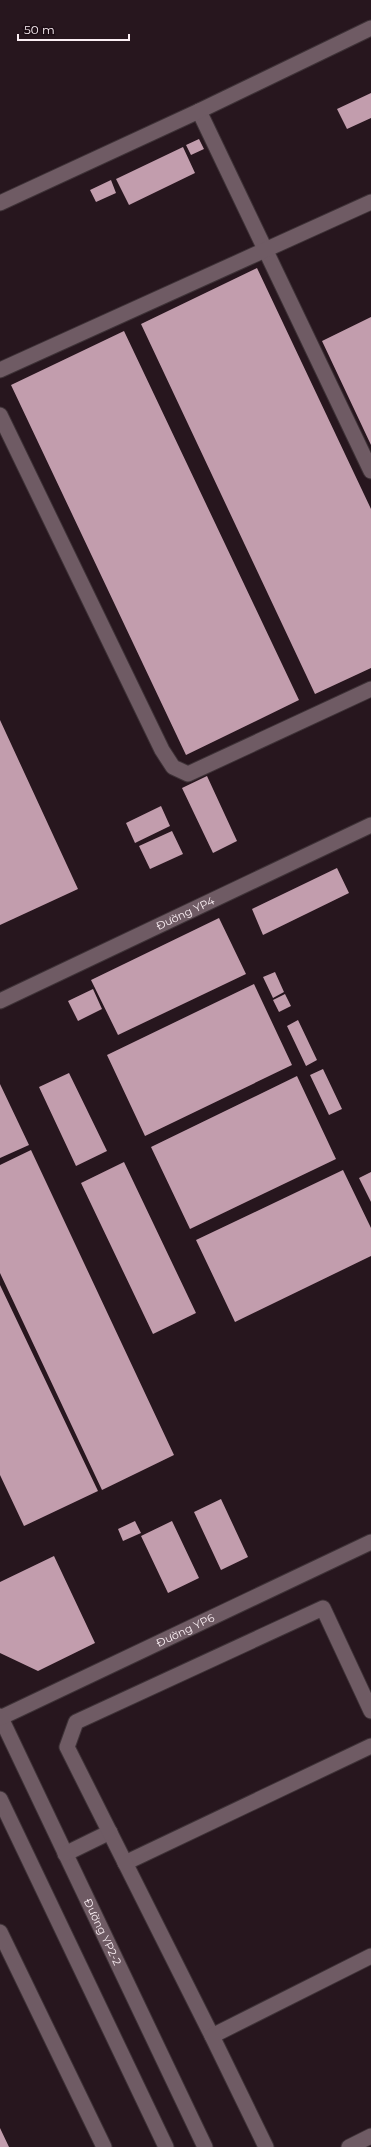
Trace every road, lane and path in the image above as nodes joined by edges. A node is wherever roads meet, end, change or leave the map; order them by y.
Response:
1 (371, 28) edge
2 (199, 111) junction
3 (371, 202) edge
4 (0, 203) edge
5 (266, 250) junction
6 (0, 370) edge
7 (0, 415) edge
8 (371, 471) edge
9 (371, 689) edge
10 (371, 825) edge
11 (0, 1001) edge
12 (371, 1542) edge
13 (371, 1711) edge
14 (0, 1717) edge
15 (371, 1746) edge
16 (0, 1799) edge
17 (110, 1832) junction
18 (66, 1854) junction
19 (125, 1863) junction
20 (0, 1932) edge
21 (371, 1956) edge
22 (212, 2036) junction
23 (371, 2136) edge
24 (104, 2147) edge
25 (166, 2147) edge
26 (205, 2147) edge
27 (266, 2147) edge
28 (348, 2147) edge

1 - 2 street
2 - 4 street
2 - 5 street
3 - 5 street
5 - 6 street
5 - 8 street
7 - 9 street
10 - 11 street, Đường YP4
12 - 14 street, Đường YP6
13 - 17 street
14 - 18 street, Đường YP2-2
15 - 19 street
16 - 25 street
17 - 18 street
17 - 19 street
18 - 26 street, Đường YP2-2
19 - 22 street
20 - 24 street
21 - 22 street
22 - 27 street
23 - 28 street

